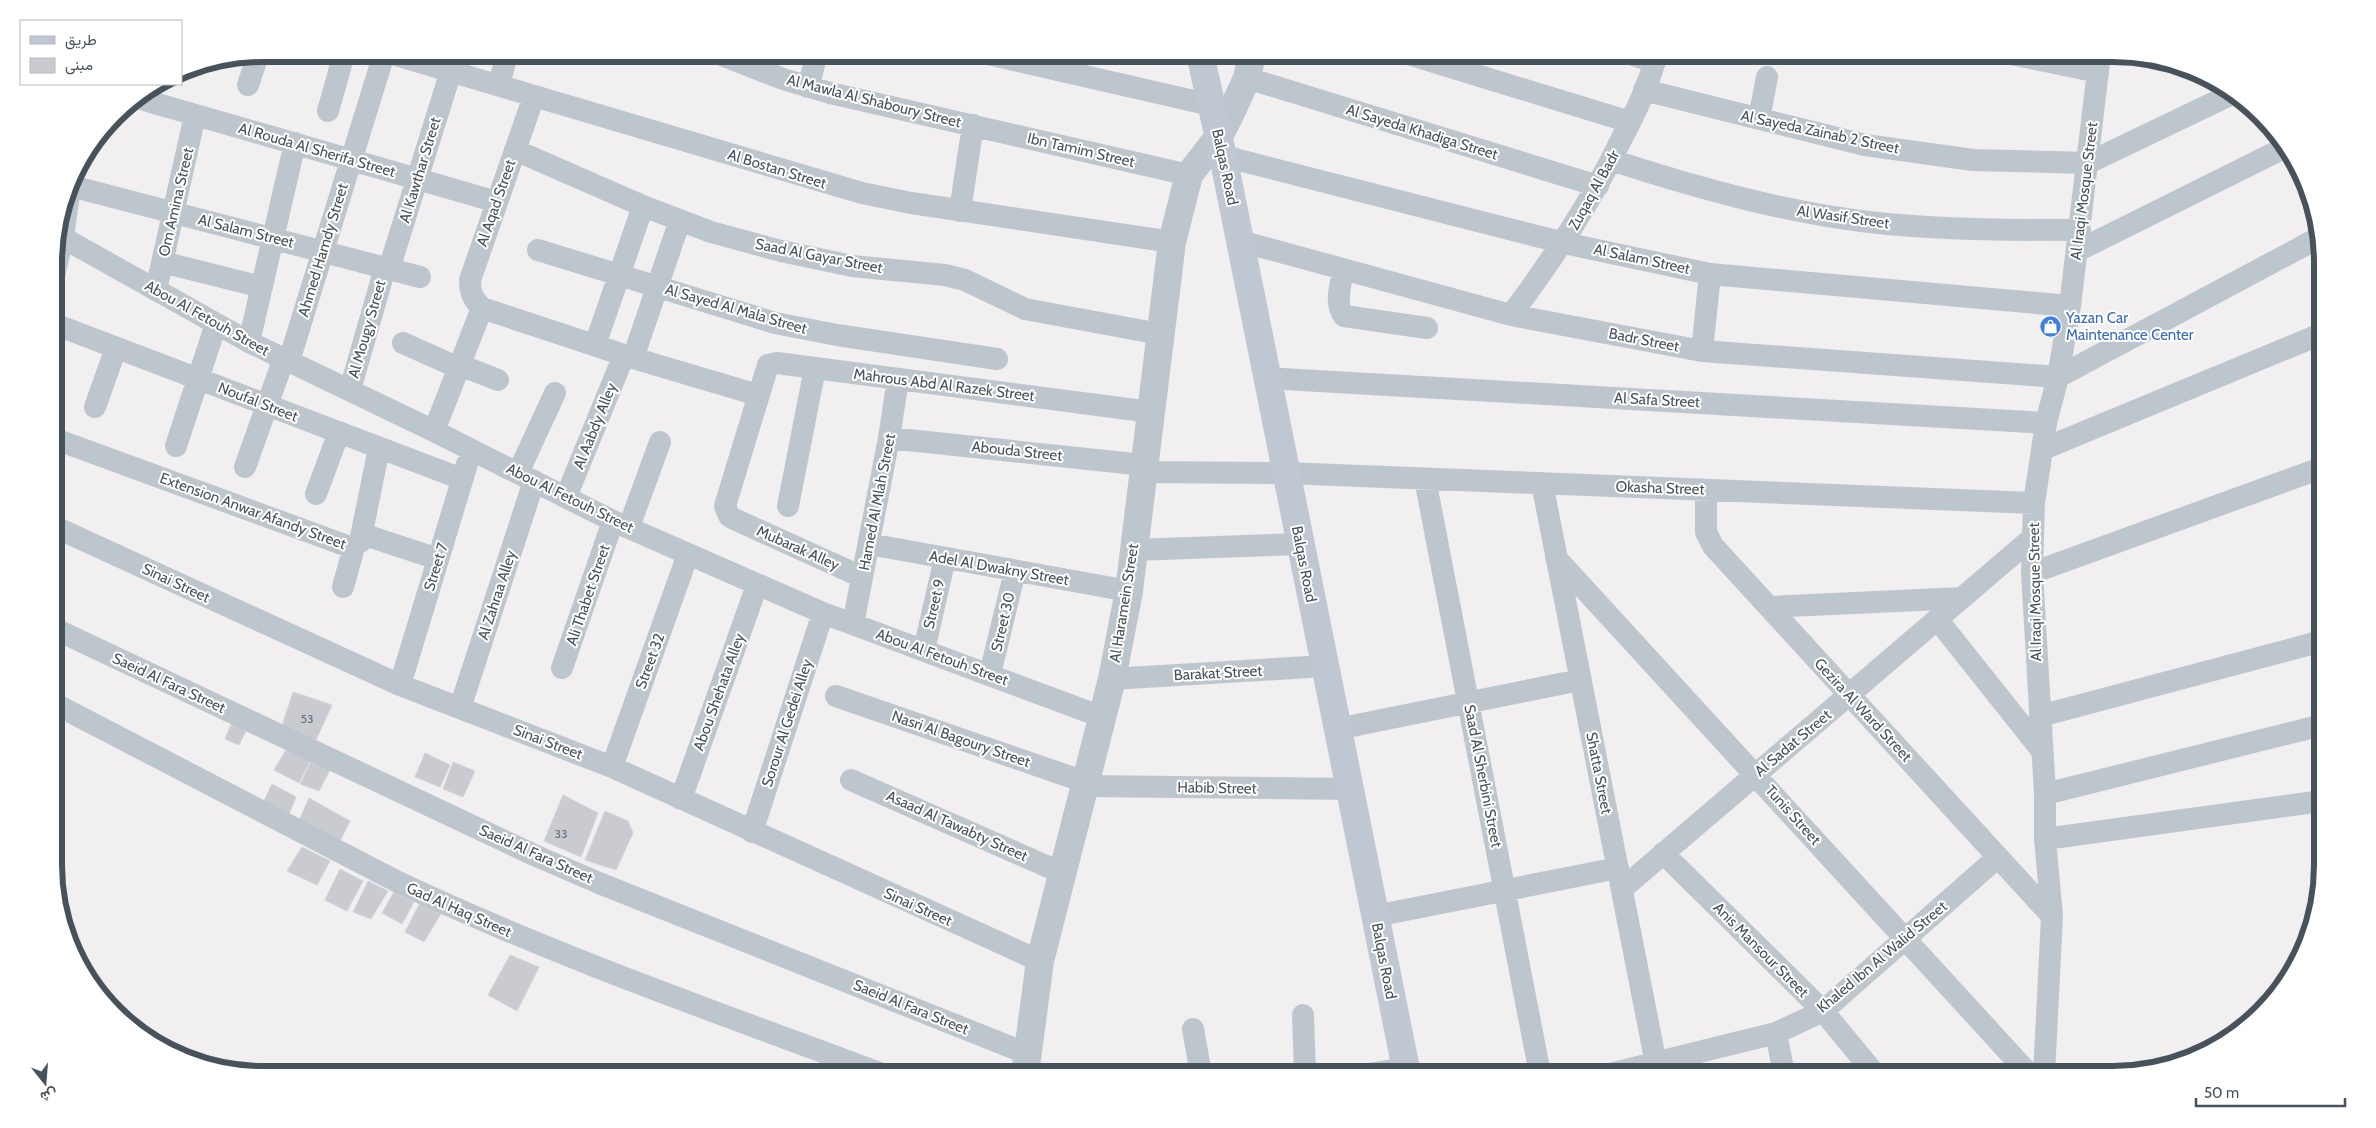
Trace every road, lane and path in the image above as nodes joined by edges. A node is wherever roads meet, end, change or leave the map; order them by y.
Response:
1 (342, 62) edge
2 (382, 62) edge
3 (419, 62) edge
4 (505, 62) edge
5 (741, 62) edge
6 (815, 62) edge
7 (1023, 62) edge
8 (1202, 62) edge
9 (1434, 62) edge
10 (1654, 62) edge
11 (255, 63) edge
12 (2099, 63) edge
13 (1249, 66) edge
14 (450, 71) junction
15 (1767, 77) dead end
16 (248, 85) dead end
17 (499, 86) junction
18 (808, 87) junction
19 (1644, 90) junction
20 (534, 96) junction
21 (2225, 97) edge
22 (146, 101) edge
23 (1211, 105) junction
24 (328, 111) dead end
25 (195, 115) junction
26 (1759, 119) junction
27 (1630, 122) junction
28 (973, 125) junction
29 (295, 143) junction
30 (1221, 146) junction
31 (515, 150) junction
32 (2279, 150) edge
33 (351, 160) junction
34 (1611, 160) junction
35 (2088, 163) junction
36 (1189, 175) junction
37 (417, 179) junction
38 (1598, 186) junction
39 (77, 188) edge
40 (497, 202) junction
41 (643, 206) junction
42 (960, 211) junction
43 (173, 213) junction
44 (680, 220) junction
45 (64, 238) edge
46 (273, 238) junction
47 (2079, 240) junction
48 (1240, 241) junction
49 (2312, 241) edge
50 (1172, 242) junction
51 (1564, 242) junction
52 (538, 250) dead end
53 (323, 251) junction
54 (162, 262) junction
55 (387, 268) junction
56 (1343, 270) junction
57 (1710, 274) junction
58 (618, 276) junction
59 (420, 277) dead end
60 (262, 287) junction
61 (657, 288) junction
62 (156, 290) junction
63 (2070, 306) junction
64 (482, 308) junction
65 (1511, 315) junction
66 (216, 324) junction
67 (62, 327) edge
68 (1427, 328) dead end
69 (1160, 334) junction
70 (2314, 337) edge
71 (249, 342) junction
72 (404, 343) dead end
73 (595, 345) junction
74 (116, 348) junction
75 (1702, 351) junction
76 (629, 356) junction
77 (997, 359) dead end
78 (287, 360) junction
79 (459, 366) junction
80 (815, 368) junction
81 (2058, 377) junction
82 (1267, 378) junction
83 (198, 379) junction
84 (898, 379) junction
85 (498, 380) dead end
86 (350, 390) junction
87 (555, 393) dead end
88 (758, 394) junction
89 (267, 406) junction
90 (95, 407) dead end
91 (1151, 412) junction
92 (2046, 423) junction
93 (434, 431) junction
94 (339, 432) junction
95 (889, 438) junction
96 (62, 441) edge
97 (660, 442) dead end
98 (176, 446) dead end
99 (379, 448) junction
100 (472, 449) junction
101 (2043, 449) junction
102 (245, 468) dead end
103 (1144, 468) junction
104 (2314, 471) edge
105 (1286, 473) junction
106 (526, 477) junction
107 (462, 479) junction
108 (1425, 479) junction
109 (1542, 483) junction
110 (1706, 490) junction
111 (316, 494) dead end
112 (566, 497) junction
113 (2034, 503) junction
114 (788, 506) dead end
115 (734, 519) joint
116 (621, 524) junction
117 (62, 530) edge
118 (2032, 538) junction
119 (358, 540) junction
120 (869, 544) junction
121 (1300, 544) junction
122 (1134, 550) junction
123 (688, 554) junction
124 (945, 558) junction
125 (1556, 558) junction
126 (438, 559) junction
127 (1015, 570) junction
128 (2032, 572) junction
129 (862, 577) junction
130 (757, 585) junction
131 (343, 587) dead end
132 (1129, 591) junction
133 (1962, 598) junction
134 (1769, 607) junction
135 (823, 613) junction
136 (1937, 620) junction
137 (853, 624) junction
138 (62, 632) edge
139 (2314, 643) edge
140 (924, 650) junction
141 (1325, 666) junction
142 (562, 668) dead end
143 (990, 674) junction
144 (1112, 679) junction
145 (1580, 680) junction
146 (400, 685) junction
147 (1850, 694) junction
148 (836, 696) dead end
149 (1468, 702) junction
150 (62, 708) edge
151 (460, 708) junction
152 (2040, 716) junction
153 (1102, 717) junction
154 (2314, 727) edge
155 (1337, 728) junction
156 (2042, 751) junction
157 (612, 767) junction
158 (1755, 774) junction
159 (851, 780) dead end
160 (1085, 784) junction
161 (1350, 789) junction
162 (2045, 794) junction
163 (681, 799) junction
164 (2314, 802) edge
165 (752, 832) junction
166 (2045, 840) junction
167 (1663, 853) junction
168 (1998, 857) junction
169 (1062, 873) junction
170 (1620, 878) junction
171 (1505, 891) junction
172 (1375, 916) junction
173 (2052, 916) junction
174 (1906, 939) junction
175 (1040, 961) junction
176 (1823, 1011) junction
177 (1304, 1015) dead end
178 (1193, 1029) dead end
179 (1776, 1033) junction
180 (1026, 1064) edge
181 (861, 1066) edge
182 (1200, 1066) edge
183 (1305, 1066) edge
184 (1405, 1066) edge
185 (1538, 1066) edge
186 (1657, 1066) edge
187 (1664, 1066) edge
188 (1782, 1066) edge
189 (1868, 1066) edge
190 (2022, 1066) edge
191 (2044, 1066) edge

1 - 24 street
2 - 33 street, Ahmed Hamdy Street
3 - 14 street, Al Bostan Street
4 - 17 street
5 - 18 street, Al Mawla Al Shaboury Street
6 - 18 street
7 - 23 street
8 - 23 main road, Balqas Road
9 - 27 street
10 - 19 street, Zuqaq Al Badr
11 - 16 street
12 - 35 street, Al Iraqi Mosque Street
13 - 30 street, Al Haramein Street
13 - 38 street, Al Sayeda Khadiga Street
14 - 17 street, Al Bostan Street
14 - 37 street, Al Kawthar Street
15 - 26 street
17 - 20 street, Al Bostan Street
18 - 28 street, Al Mawla Al Shaboury Street
19 - 26 street, Al Sayeda Zainab 2 Street
19 - 27 street, Zuqaq Al Badr
20 - 31 street, Al Aqad Street
20 - 42 street, Al Bostan Street
21 - 35 street
22 - 25 street, Al Rouda Al Sherifa Street
23 - 30 main road, Balqas Road
25 - 29 street, Al Rouda Al Sherifa Street
25 - 43 street, Om Amina Street
26 - 35 street, Al Sayeda Zainab 2 Street
27 - 34 street, Zuqaq Al Badr
28 - 36 street, Ibn Tamim Street
28 - 42 street
29 - 33 street, Al Rouda Al Sherifa Street
29 - 46 street
30 - 36 street, Al Haramein Street
30 - 48 main road, Balqas Road
30 - 51 street, Al Salam Street
31 - 40 street, Al Aqad Street
31 - 41 street, Saad Al Gayar Street
32 - 47 street
33 - 37 street, Al Rouda Al Sherifa Street
33 - 53 street, Ahmed Hamdy Street
34 - 38 street, Zuqaq Al Badr
34 - 47 street, Al Wasif Street
35 - 47 street, Al Iraqi Mosque Street
36 - 50 street, Al Haramein Street
37 - 40 street, Al Rouda Al Sherifa Street
37 - 55 street, Al Kawthar Street
38 - 51 street, Zuqaq Al Badr
39 - 43 street, Al Salam Street
40 - 64 street, Al Aqad Street
41 - 44 street, Saad Al Gayar Street
41 - 58 street
42 - 50 street, Al Bostan Street
43 - 46 street, Al Salam Street
43 - 54 street, Om Amina Street
44 - 61 street, Al Aabdy Alley
44 - 69 street, Saad Al Gayar Street
45 - 62 street, Abou Al Fetouh Street
46 - 53 street, Al Salam Street
46 - 60 street
47 - 63 street, Al Iraqi Mosque Street
48 - 56 street, Badr Street
48 - 82 main road, Balqas Road
49 - 81 street
50 - 69 street, Al Haramein Street
51 - 57 street, Al Salam Street
51 - 65 street, Zuqaq Al Badr
52 - 58 street, Al Sayed Al Mala Street
53 - 55 street, Al Salam Street
53 - 78 street, Ahmed Hamdy Street
54 - 60 street
54 - 62 street, Om Amina Street
55 - 59 street, Al Salam Street
55 - 86 street, Al Mougy Street
56 - 65 street, Badr Street
56 - 68 street
57 - 63 street, Al Salam Street
57 - 75 street
58 - 61 street, Al Sayed Al Mala Street
58 - 73 street
60 - 71 street
61 - 76 street, Al Aabdy Alley
61 - 77 street, Al Sayed Al Mala Street
62 - 66 street, Abou Al Fetouh Street
63 - 81 street, Al Iraqi Mosque Street
64 - 73 street
64 - 79 street
65 - 75 street, Badr Street
66 - 71 street, Abou Al Fetouh Street
66 - 83 street
67 - 74 street, Noufal Street
69 - 91 street, Al Haramein Street
70 - 101 street
71 - 78 street, Abou Al Fetouh Street
72 - 79 street
73 - 76 street
74 - 83 street, Noufal Street
74 - 90 street
75 - 81 street, Badr Street
76 - 88 street
76 - 112 street, Al Aabdy Alley
78 - 86 street, Abou Al Fetouh Street
78 - 89 street, Ahmed Hamdy Street
79 - 85 street
79 - 93 street
80 - 84 street, Mahrous Abd Al Razek Street
80 - 88 street, Mahrous Abd Al Razek Street
80 - 114 street
81 - 92 street, Al Iraqi Mosque Street
82 - 92 street, Al Safa Street
82 - 105 main road, Balqas Road
83 - 89 street, Noufal Street
83 - 98 street
84 - 91 street, Mahrous Abd Al Razek Street
84 - 95 street, Hamed Al Mlah Street
86 - 93 street, Abou Al Fetouh Street
87 - 106 street, Al Zahraa Alley
88 - 115 street, Mahrous Abd Al Razek Street
89 - 94 street, Noufal Street
89 - 102 street, Ahmed Hamdy Street
91 - 103 street, Al Haramein Street
92 - 101 street, Al Iraqi Mosque Street
93 - 100 street, Abou Al Fetouh Street
94 - 99 street, Noufal Street
94 - 111 street
95 - 103 street, Abouda Street
95 - 120 street, Hamed Al Mlah Street
96 - 119 street, Extension Anwar Afandy Street
97 - 116 street, Ali Thabet Street
99 - 107 street, Noufal Street
99 - 119 street, Extension Anwar Afandy Street
100 - 106 street, Abou Al Fetouh Street
100 - 107 street, Street 7
101 - 113 street, Al Iraqi Mosque Street
103 - 105 street, Abouda Street
103 - 122 street, Al Haramein Street
104 - 128 street
105 - 108 street, Okasha Street
105 - 121 main road, Balqas Road
106 - 112 street, Abou Al Fetouh Street
106 - 151 street, Al Zahraa Alley
107 - 126 street, Street 7
108 - 109 street, Okasha Street
108 - 149 street, Saad Al Sherbini Street
109 - 110 street, Okasha Street
109 - 125 street, Shatta Street
110 - 113 street, Okasha Street
110 - 134 street, Gezira Al Ward Street
112 - 116 street, Abou Al Fetouh Street
113 - 118 street, Al Iraqi Mosque Street
115 - 129 street, Mubarak Alley
116 - 123 street, Abou Al Fetouh Street
116 - 142 street, Ali Thabet Street
117 - 146 street, Sinai Street
118 - 128 street, Al Iraqi Mosque Street
118 - 133 street, Al Sadat Street
119 - 126 street
119 - 131 street
120 - 124 street, Adel Al Dwakny Street
120 - 129 street, Hamed Al Mlah Street
121 - 122 street
121 - 141 main road, Balqas Road
122 - 132 street, Al Haramein Street
123 - 130 street, Abou Al Fetouh Street
123 - 157 street, Street 32
124 - 127 street, Adel Al Dwakny Street
124 - 140 street, Street 9
125 - 145 street, Shatta Street
125 - 158 street, Tunis Street
126 - 146 street, Street 7
127 - 132 street, Adel Al Dwakny Street
127 - 143 street, Street 30
128 - 152 street, Al Iraqi Mosque Street
129 - 137 street, Hamed Al Mlah Street
130 - 135 street, Abou Al Fetouh Street
130 - 163 street, Abou Shehata Alley
132 - 144 street, Al Haramein Street
133 - 134 street
133 - 136 street, Al Sadat Street
134 - 147 street, Gezira Al Ward Street
135 - 137 street, Abou Al Fetouh Street
135 - 165 street, Sorour Al Gedei Alley
136 - 147 street, Al Sadat Street
136 - 156 street
137 - 140 street, Abou Al Fetouh Street
138 - 180 street, Saeid Al Fara Street
139 - 152 street
140 - 143 street, Abou Al Fetouh Street
141 - 144 street, Barakat Street
141 - 155 main road, Balqas Road
143 - 153 street, Abou Al Fetouh Street
144 - 153 street, Al Haramein Street
145 - 149 street
145 - 170 street, Shatta Street
146 - 151 street, Sinai Street
147 - 158 street, Al Sadat Street
147 - 168 street, Gezira Al Ward Street
148 - 160 street, Nasri Al Bagoury Street
149 - 155 street
149 - 171 street, Saad Al Sherbini Street
150 - 181 street, Gad Al Haq Street
151 - 157 street, Sinai Street
152 - 156 street, Al Iraqi Mosque Street
153 - 160 street, Al Haramein Street
154 - 162 street
155 - 161 main road, Balqas Road
156 - 162 street, Al Iraqi Mosque Street
157 - 163 street, Sinai Street
158 - 167 street, Al Sadat Street
158 - 174 street, Tunis Street
159 - 169 street, Asaad Al Tawabty Street
160 - 161 street, Habib Street
160 - 169 street, Al Haramein Street
161 - 172 main road, Balqas Road
162 - 166 street, Al Iraqi Mosque Street
163 - 165 street, Sinai Street
164 - 166 street
165 - 175 street, Sinai Street
166 - 173 street, Al Iraqi Mosque Street
167 - 170 street, Al Sadat Street
167 - 176 street, Anis Mansour Street
168 - 173 street, Gezira Al Ward Street
168 - 174 street, Khaled Ibn Al Walid Street
169 - 175 street, Al Haramein Street
170 - 171 street, Al Sadat Street
170 - 186 street, Shatta Street
171 - 172 street, Al Sadat Street
171 - 185 street, Saad Al Sherbini Street
172 - 184 main road, Balqas Road
173 - 191 street, Al Iraqi Mosque Street
174 - 176 street, Khaled Ibn Al Walid Street
174 - 190 street, Tunis Street
175 - 180 street, Al Haramein Street
176 - 179 street, Khaled Ibn Al Walid Street
176 - 189 street, Anis Mansour Street
177 - 183 street
178 - 182 street
179 - 187 street, Khaled Ibn Al Walid Street
179 - 188 street

